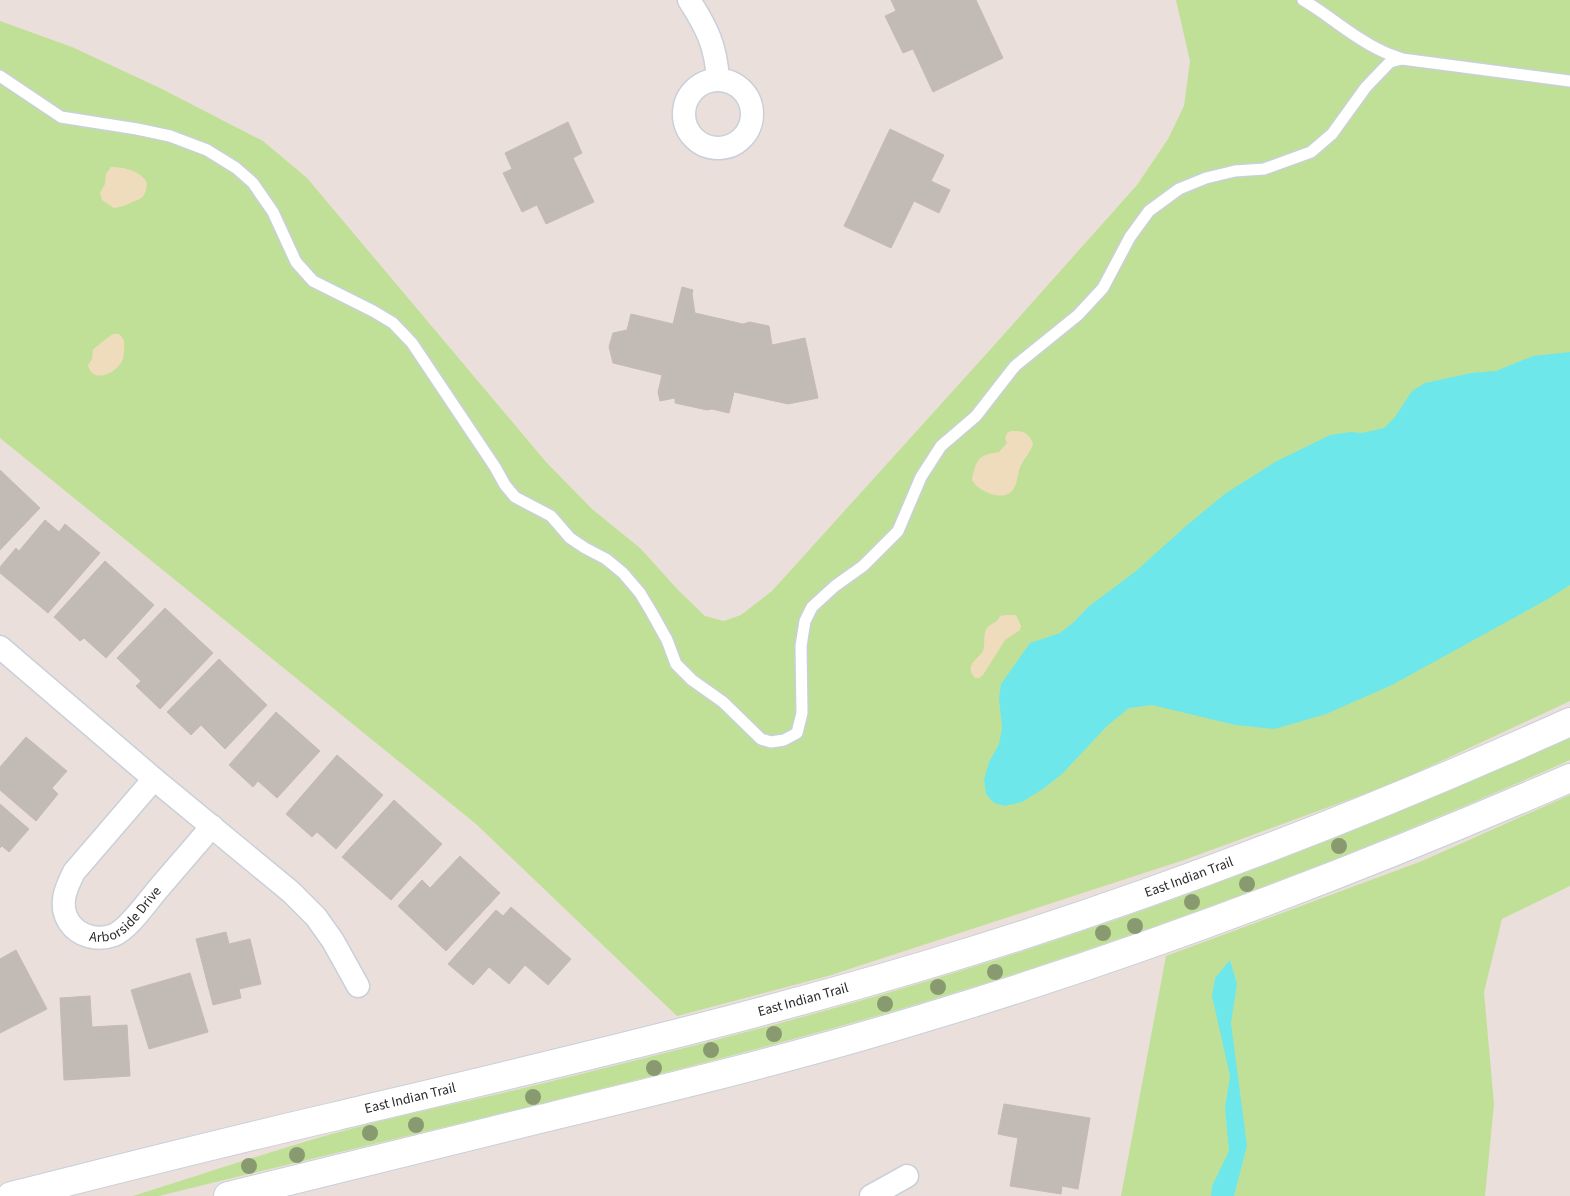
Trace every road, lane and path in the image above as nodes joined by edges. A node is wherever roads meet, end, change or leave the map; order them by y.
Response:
1 (689, 0) edge
2 (1303, 0) edge
3 (1402, 59) junction
4 (0, 76) edge
5 (718, 80) dead end
6 (1570, 82) edge
7 (0, 647) edge
8 (1570, 722) edge
9 (1570, 778) edge
10 (154, 779) junction
11 (212, 826) junction
12 (358, 986) dead end
13 (906, 1176) dead end
14 (11, 1196) edge
15 (228, 1196) edge
16 (871, 1196) edge

1 - 5 street
2 - 3 lane
3 - 4 lane
3 - 6 lane
7 - 10 street
8 - 14 main road, East Indian Trail
9 - 15 main road
10 - 11 street
10 - 11 street, Arborside Drive
11 - 12 street
13 - 16 street

